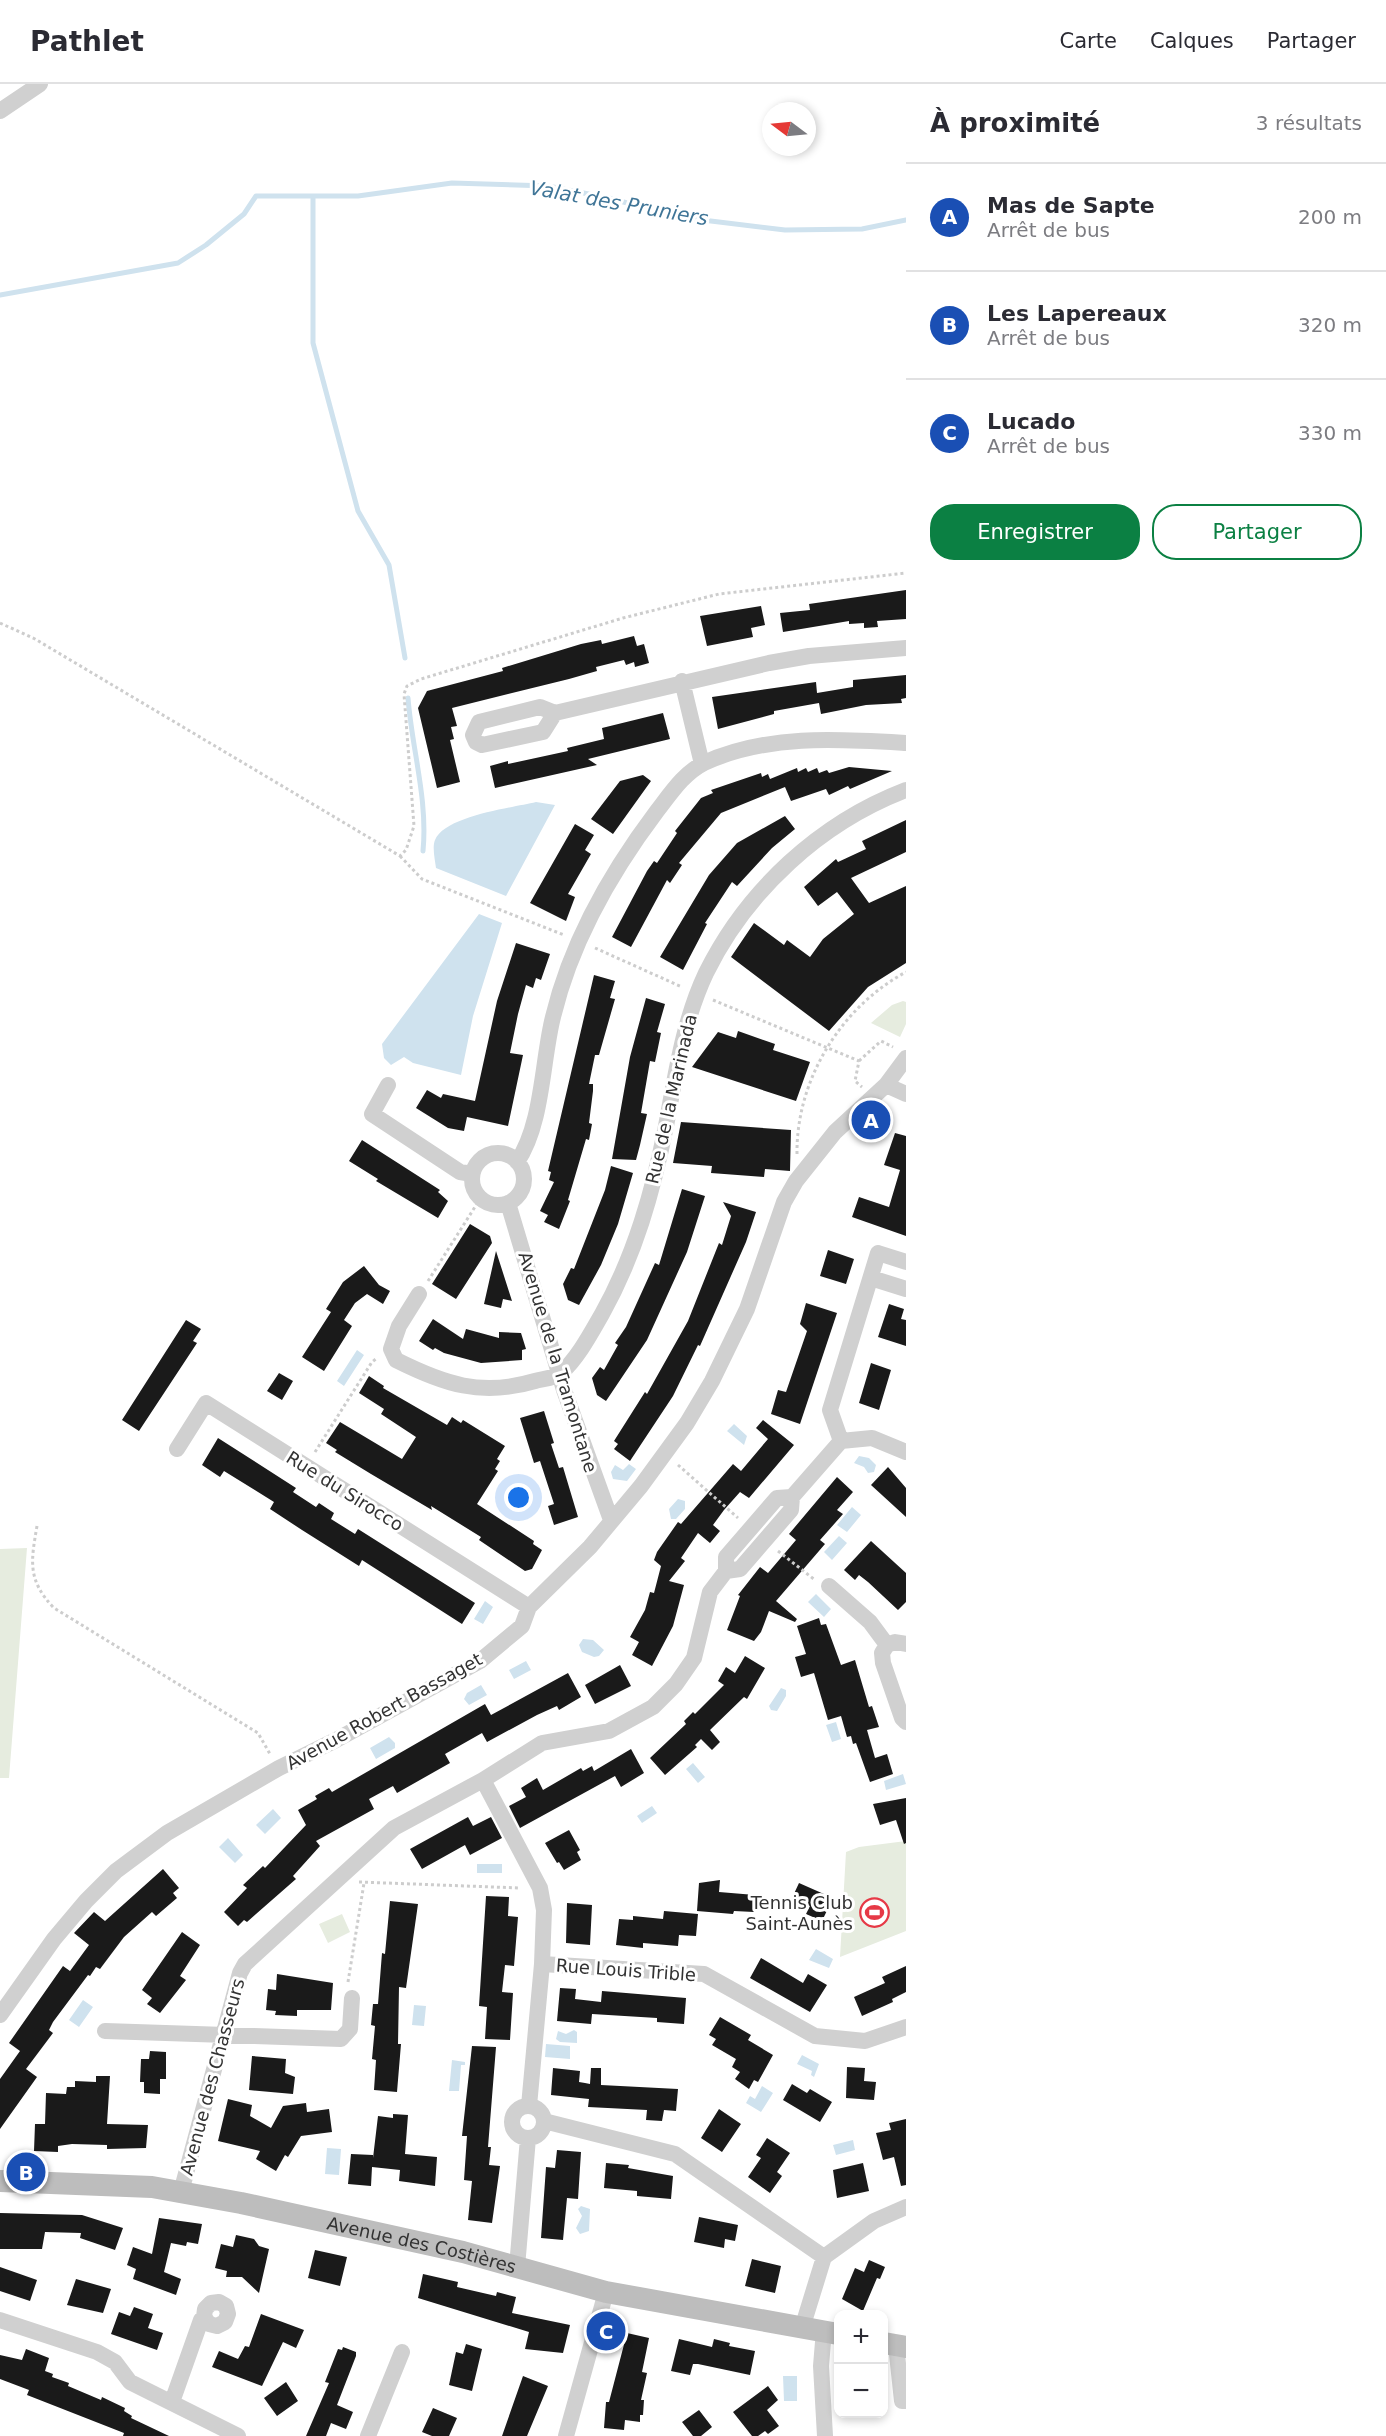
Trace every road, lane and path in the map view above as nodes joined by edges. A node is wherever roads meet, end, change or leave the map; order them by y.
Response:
1 (40, 84) edge
2 (0, 111) edge
3 (906, 573) edge
4 (0, 623) edge
5 (906, 648) edge
6 (682, 681) junction
7 (555, 713) dead end
8 (906, 743) edge
9 (702, 764) junction
10 (906, 790) edge
11 (400, 856) junction
12 (579, 941) junction
13 (906, 972) edge
14 (831, 1050) dead end
15 (903, 1054) edge
16 (859, 1061) junction
17 (388, 1085) dead end
18 (886, 1085) junction
19 (906, 1094) edge
20 (873, 1098) junction
21 (517, 1161) junction
22 (472, 1174) junction
23 (801, 1175) junction
24 (480, 1198) junction
25 (508, 1203) junction
26 (906, 1262) edge
27 (871, 1278) junction
28 (906, 1289) edge
29 (419, 1294) joint
30 (391, 1349) junction
31 (560, 1374) junction
32 (841, 1441) junction
33 (177, 1449) dead end
34 (906, 1452) edge
35 (305, 1466) junction
36 (611, 1520) junction
37 (38, 1526) dead end
38 (829, 1586) dead end
39 (529, 1607) junction
40 (906, 1644) edge
41 (887, 1646) junction
42 (906, 1722) edge
43 (279, 1768) junction
44 (483, 1780) junction
45 (333, 1882) junction
46 (364, 1883) junction
47 (540, 1888) junction
48 (542, 1964) junction
49 (352, 1998) joint
50 (0, 2015) edge
51 (906, 2027) edge
52 (105, 2031) dead end
53 (221, 2036) junction
54 (529, 2106) junction
55 (544, 2121) junction
56 (528, 2138) junction
57 (0, 2181) edge
58 (181, 2192) junction
59 (906, 2207) edge
60 (824, 2257) junction
61 (517, 2267) junction
62 (606, 2292) junction
63 (204, 2317) dead end
64 (0, 2320) edge
65 (822, 2330) edge
66 (895, 2345) edge
67 (402, 2352) dead end
68 (906, 2401) edge
69 (172, 2402) junction
70 (568, 2429) edge
71 (238, 2436) edge
72 (368, 2436) edge
73 (581, 2436) edge
74 (825, 2436) edge

1 - 2 street
3 - 11 path
4 - 11 path
5 - 6 street
6 - 7 street
6 - 9 street
8 - 9 street
9 - 12 street
10 - 31 street, Rue de la Marinada
11 - 12 path
12 - 21 street
13 - 23 path
14 - 16 path
15 - 16 path
15 - 18 street, Avenue Robert Bassaget
16 - 20 path
17 - 22 street
18 - 19 street
18 - 20 street, Avenue Robert Bassaget
20 - 23 street, Avenue Robert Bassaget
21 - 22 street
21 - 25 street
22 - 24 street
23 - 36 street, Avenue Robert Bassaget
24 - 25 street
24 - 29 path
25 - 31 street, Avenue de la Tramontane
26 - 27 street
27 - 28 street
27 - 32 street
29 - 30 street
30 - 31 street
30 - 35 path
31 - 36 street, Avenue de la Tramontane
32 - 34 street
32 - 44 street, Avenue des Chasseurs
33 - 35 street, Rue du Sirocco
35 - 39 street, Rue du Sirocco
36 - 39 street, Avenue Robert Bassaget
37 - 43 path
38 - 41 street
39 - 43 street, Avenue Robert Bassaget
40 - 41 street
41 - 42 street
43 - 50 street, Avenue Robert Bassaget
44 - 45 street, Avenue des Chasseurs
44 - 47 street
45 - 46 path
45 - 53 street, Avenue des Chasseurs
46 - 47 path
46 - 49 path
47 - 48 street
48 - 51 street, Rue Louis Trible
48 - 54 street, Rue Louis Trible
49 - 53 street
52 - 53 street
53 - 58 street, Avenue des Chasseurs
54 - 55 street
54 - 56 street
55 - 56 street
55 - 60 street
56 - 61 street
57 - 58 street, Avenue des Costières
58 - 61 street, Avenue des Costières
59 - 60 street
60 - 65 street
61 - 62 street, Avenue des Costières
62 - 65 street, Avenue des Costières
62 - 70 street
63 - 69 street
64 - 69 street
65 - 74 street
66 - 68 street
67 - 72 street
69 - 71 street
70 - 73 street

